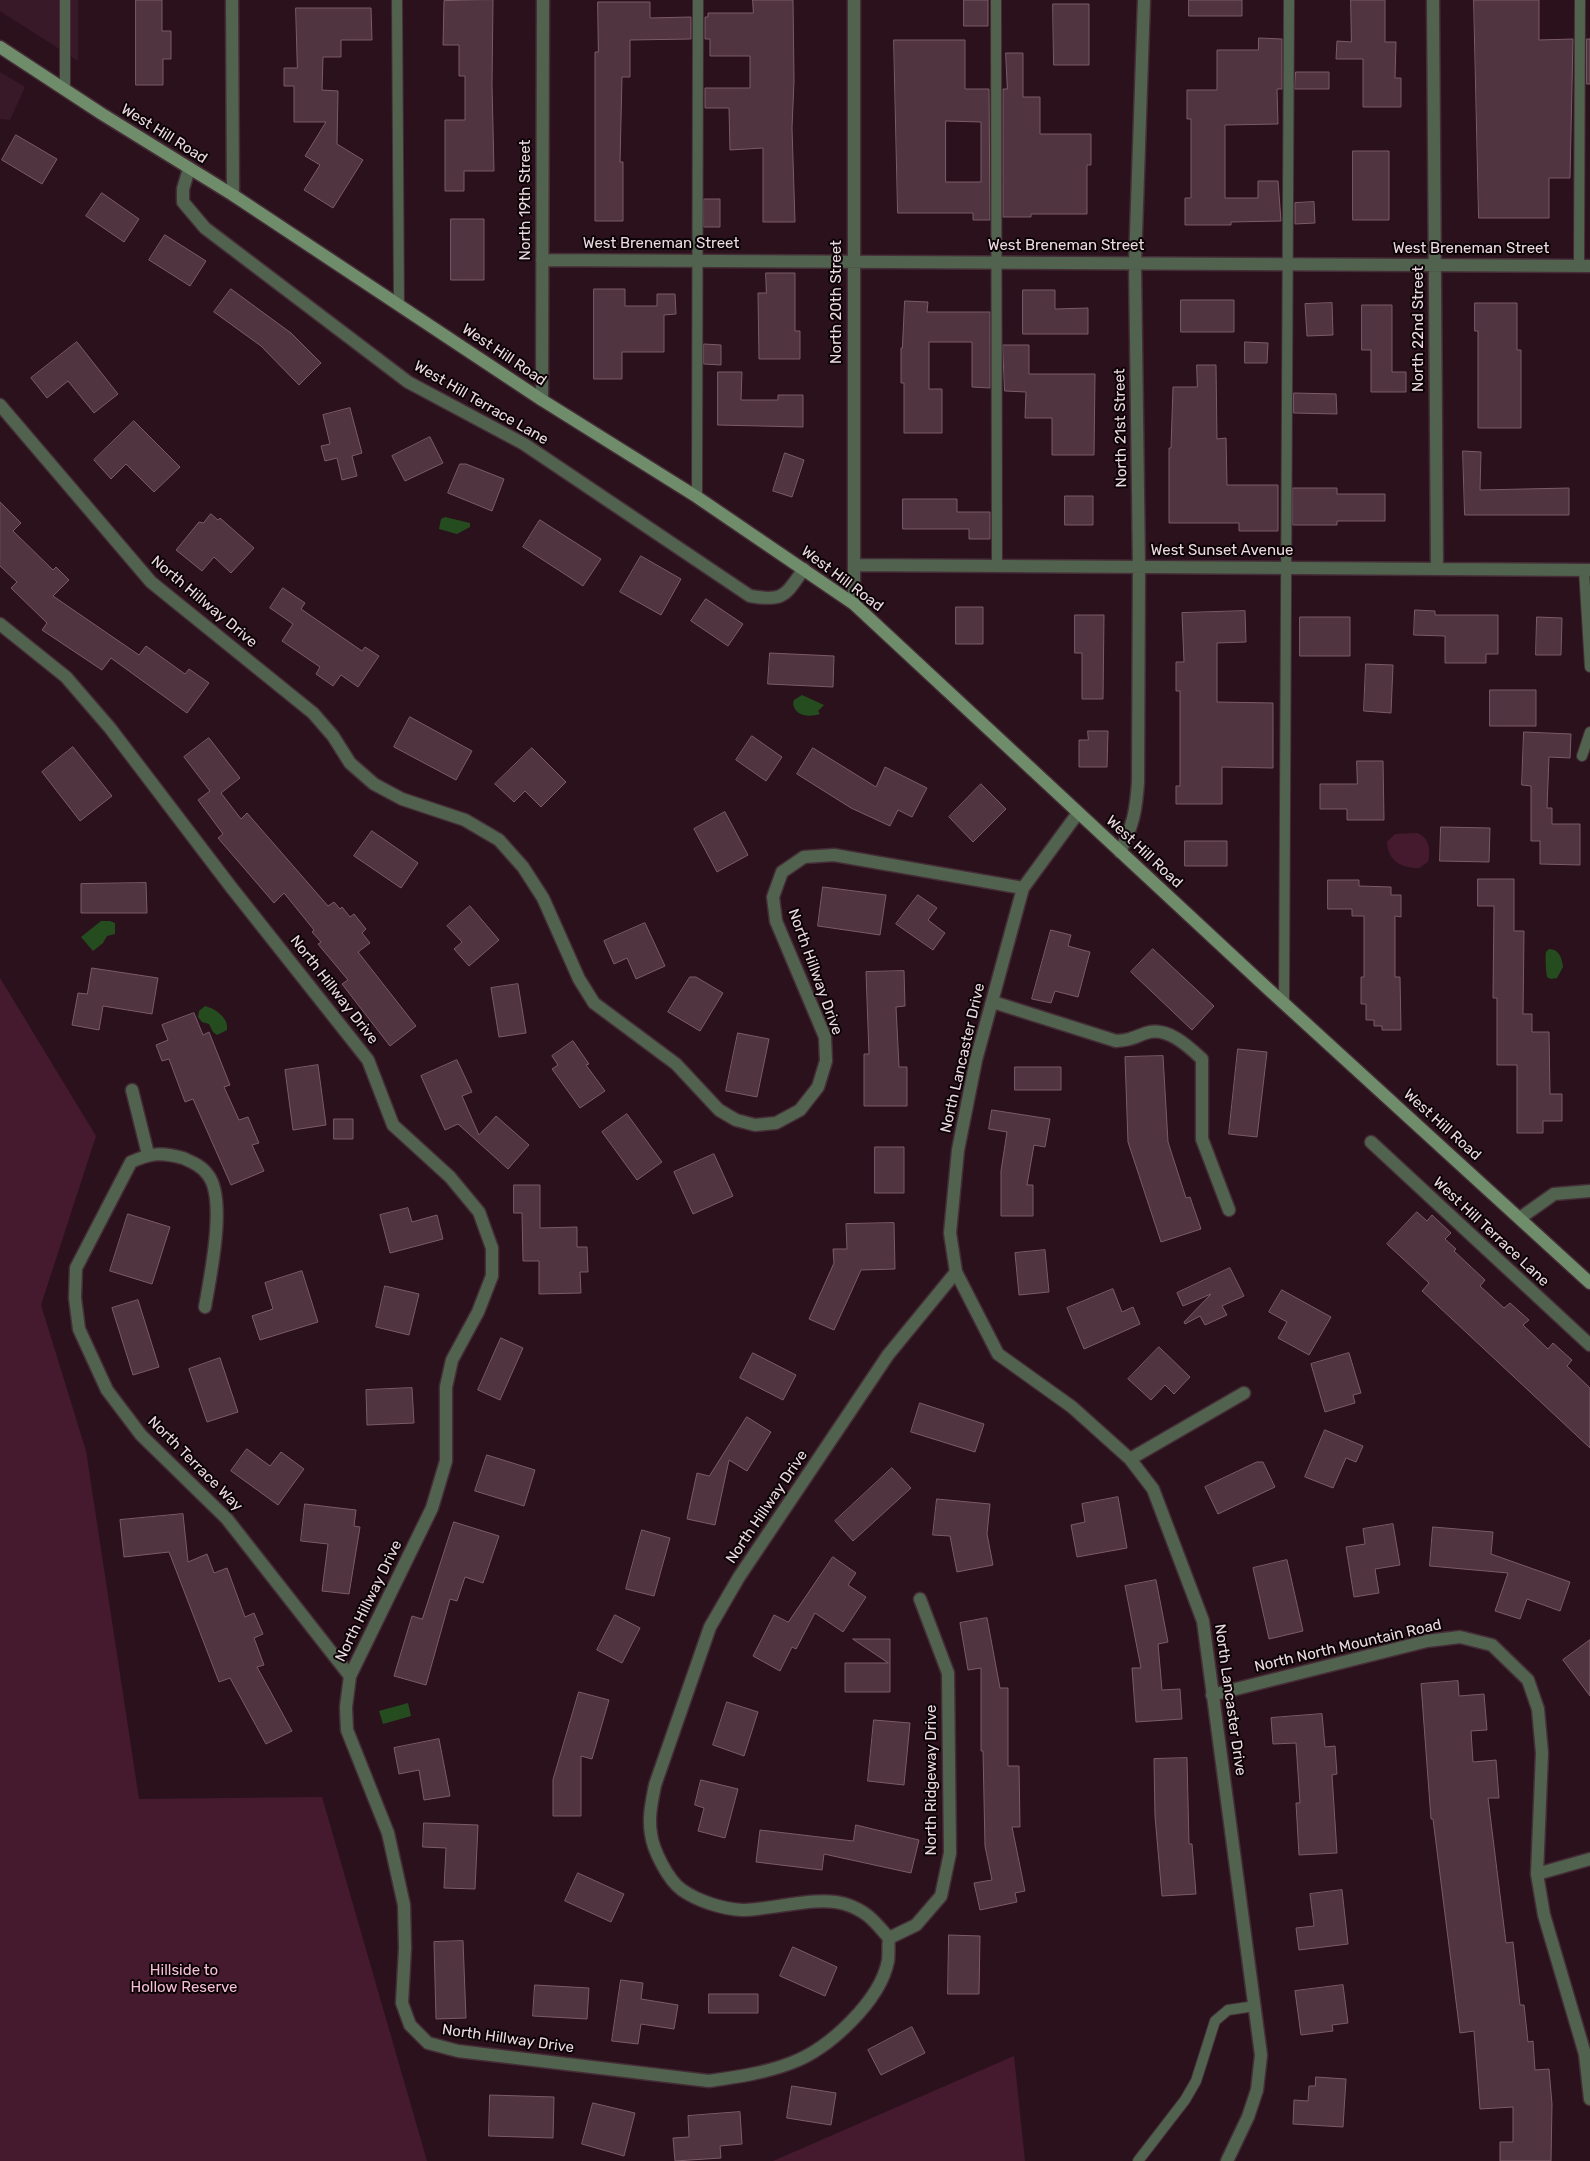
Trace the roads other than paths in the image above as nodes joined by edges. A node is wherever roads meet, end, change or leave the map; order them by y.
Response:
1 (65, 0) edge
2 (232, 0) edge
3 (397, 0) edge
4 (543, 0) edge
5 (698, 0) edge
6 (854, 0) edge
7 (996, 0) edge
8 (1144, 0) edge
9 (1289, 0) edge
10 (1433, 0) edge
11 (1580, 0) edge
12 (0, 47) edge
13 (65, 89) junction
14 (189, 169) junction
15 (233, 195) junction
16 (542, 260) junction
17 (698, 260) junction
18 (854, 262) junction
19 (996, 262) junction
20 (1135, 263) junction
21 (1287, 264) junction
22 (1435, 265) junction
23 (1585, 266) edge
24 (399, 305) junction
25 (542, 400) junction
26 (0, 405) edge
27 (698, 498) junction
28 (854, 564) junction
29 (997, 566) junction
30 (1139, 567) junction
31 (1286, 568) junction
32 (804, 569) junction
33 (1437, 569) junction
34 (1587, 570) edge
35 (854, 604) junction
36 (0, 624) edge
37 (1590, 667) edge
38 (1590, 732) edge
39 (1582, 756) dead end
40 (1078, 813) junction
41 (1120, 852) junction
42 (1023, 888) junction
43 (993, 1002) junction
44 (1284, 1003) junction
45 (132, 1090) dead end
46 (1371, 1142) dead end
47 (148, 1154) junction
48 (1590, 1191) edge
49 (1229, 1210) dead end
50 (1520, 1218) junction
51 (956, 1272) junction
52 (1590, 1282) edge
53 (206, 1307) dead end
54 (1590, 1345) edge
55 (1244, 1393) dead end
56 (1130, 1459) junction
57 (920, 1599) dead end
58 (350, 1676) junction
59 (1212, 1695) junction
60 (1590, 1859) edge
61 (1536, 1874) junction
62 (889, 1938) junction
63 (1255, 2006) junction
64 (1590, 2099) edge
65 (1138, 2161) edge
66 (1227, 2161) edge

1 - 13 lane
2 - 15 street
3 - 24 lane
4 - 16 street, North 19th Street
5 - 17 lane
6 - 18 street, North 20th Street
7 - 19 lane
8 - 20 street, North 21st Street
9 - 21 lane
10 - 22 street, North 22nd Street
11 - 23 lane
12 - 13 street, West Hill Road
13 - 14 street, West Hill Road
14 - 15 street, West Hill Road
14 - 32 street, West Hill Terrace Lane
15 - 24 street, West Hill Road
16 - 17 street, West Breneman Street
16 - 25 street, North 19th Street
17 - 18 street, West Breneman Street
17 - 27 lane
18 - 19 street, West Breneman Street
18 - 28 street, North 20th Street
19 - 20 street, West Breneman Street
19 - 29 lane
20 - 21 street, West Breneman Street
20 - 30 street, North 21st Street
21 - 22 street, West Breneman Street
21 - 31 lane
22 - 23 street, West Breneman Street
22 - 33 street, North 22nd Street
24 - 25 street, West Hill Road
25 - 27 street, West Hill Road
26 - 42 street, North Hillway Drive
27 - 32 street, West Hill Road
28 - 29 street, West Sunset Avenue
28 - 35 street, North 20th Street
29 - 30 street, West Sunset Avenue
30 - 31 street, West Sunset Avenue
30 - 41 street, North 21st Street
31 - 33 street, West Sunset Avenue
31 - 44 lane
32 - 35 street, West Hill Road
33 - 34 street, West Sunset Avenue
34 - 37 lane
35 - 40 street, West Hill Road
36 - 58 street, North Hillway Drive
38 - 39 lane
40 - 41 street, West Hill Road
40 - 42 street, North Lancaster Drive
41 - 44 street, West Hill Road
42 - 43 street, North Lancaster Drive
43 - 49 street
43 - 51 street, North Lancaster Drive
44 - 50 street, West Hill Road
45 - 47 street
46 - 54 street, West Hill Terrace Lane
47 - 53 street
47 - 58 street, North Terrace Way
48 - 50 street
50 - 52 street, West Hill Road
51 - 56 street, North Lancaster Drive
51 - 62 street, North Hillway Drive
55 - 56 street
56 - 59 street, North Lancaster Drive
57 - 62 street, North Ridgeway Drive
58 - 62 street, North Hillway Drive
59 - 61 street, North North Mountain Road
59 - 63 street, North Lancaster Drive
60 - 61 street
61 - 64 street, North North Mountain Road
63 - 65 lane
63 - 66 street, North Lancaster Drive

